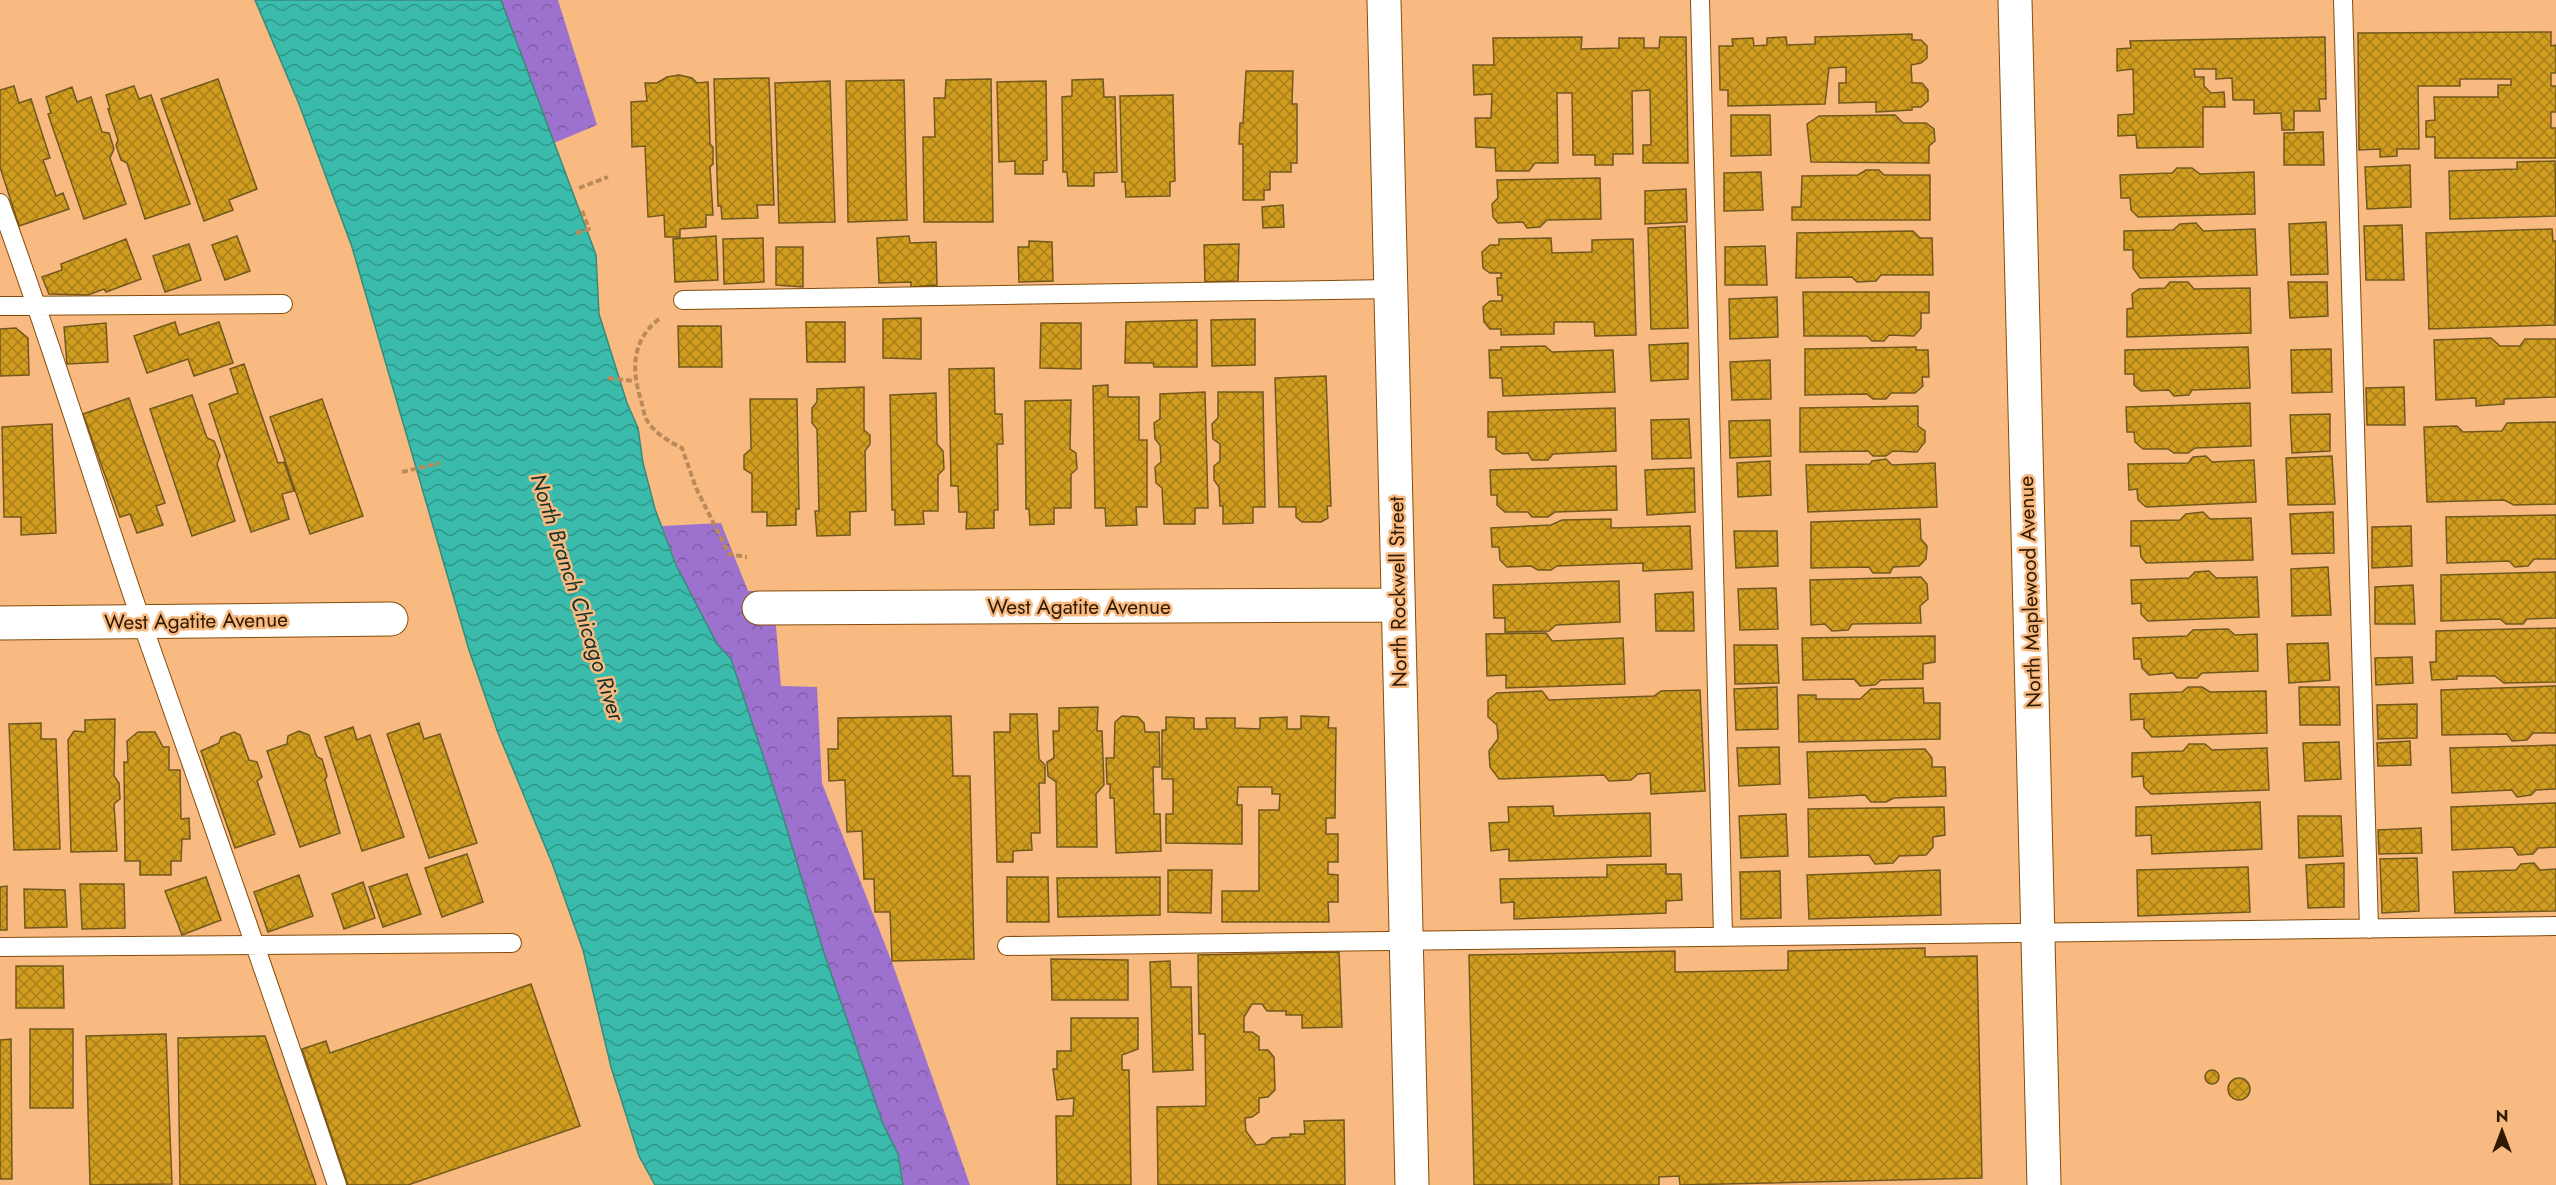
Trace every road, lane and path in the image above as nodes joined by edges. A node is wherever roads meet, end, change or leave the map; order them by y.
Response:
1 (1384, 0) edge
2 (1700, 0) edge
3 (2015, 0) edge
4 (2343, 0) edge
5 (608, 177) dead end
6 (579, 188) dead end
7 (0, 203) edge
8 (581, 208) dead end
9 (576, 233) dead end
10 (1391, 290) junction
11 (683, 300) joint
12 (283, 304) dead end
13 (0, 306) edge
14 (37, 306) junction
15 (608, 378) dead end
16 (634, 381) junction
17 (440, 463) dead end
18 (402, 472) dead end
19 (747, 557) dead end
20 (1398, 605) junction
21 (759, 608) dead end
22 (391, 619) dead end
23 (142, 622) junction
24 (0, 623) edge
25 (2556, 926) edge
26 (2369, 928) junction
27 (2039, 933) junction
28 (1723, 937) junction
29 (1406, 941) junction
30 (512, 943) dead end
31 (256, 945) junction
32 (1007, 946) dead end
33 (0, 947) edge
34 (337, 1185) edge
35 (1412, 1185) edge
36 (2044, 1185) edge

1 - 10 street, North Rockwell Street
2 - 28 lane
3 - 27 street, North Maplewood Avenue
4 - 26 lane
5 - 6 path
7 - 14 lane
8 - 9 path
10 - 11 lane
10 - 20 street, North Rockwell Street
11 - 16 path
12 - 14 lane
13 - 14 lane
14 - 23 lane
15 - 16 path
16 - 19 path
17 - 18 path
20 - 21 street, West Agatite Avenue
20 - 29 street, North Rockwell Street
22 - 23 street, West Agatite Avenue
23 - 24 street, West Agatite Avenue
23 - 31 lane
25 - 26 lane
26 - 27 lane
27 - 28 lane
27 - 36 street, North Maplewood Avenue
28 - 29 lane
29 - 32 lane
29 - 35 street, North Rockwell Street
30 - 31 lane
31 - 33 lane
31 - 34 lane

